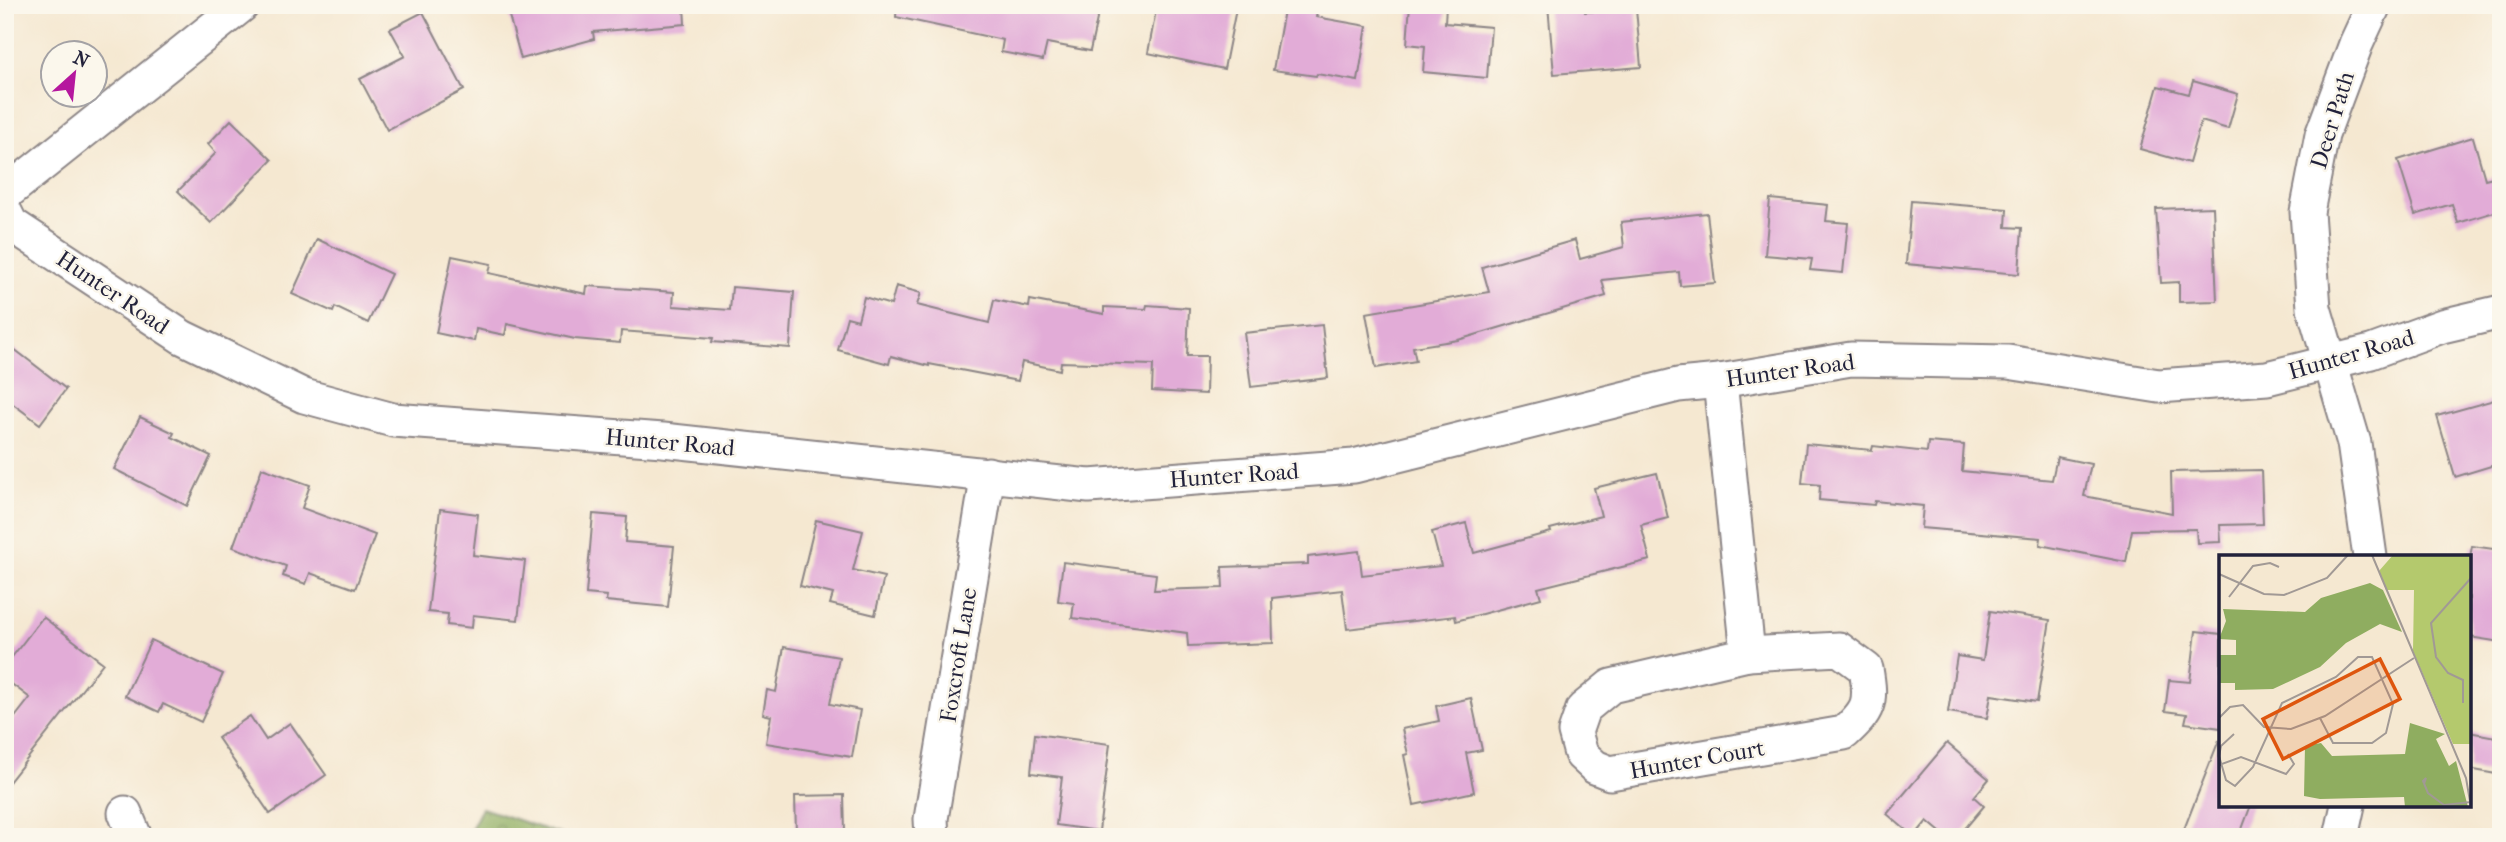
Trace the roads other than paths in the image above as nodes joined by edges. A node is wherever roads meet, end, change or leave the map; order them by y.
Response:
1 (242, 5) edge
2 (2374, 5) edge
3 (5, 194) edge
4 (5, 212) edge
5 (2501, 312) edge
6 (2329, 363) junction
7 (1720, 381) junction
8 (988, 474) junction
9 (2370, 555) edge
10 (1748, 654) junction
11 (2348, 807) edge
12 (932, 837) edge
13 (2341, 837) edge

1 - 3 street
2 - 6 street, Deer Path
4 - 8 street, Hunter Road
5 - 6 street, Hunter Road
6 - 7 street, Hunter Road
6 - 9 street
7 - 8 street, Hunter Road
7 - 10 street
8 - 12 street, Foxcroft Lane
10 - 10 street, Hunter Court
11 - 13 street

